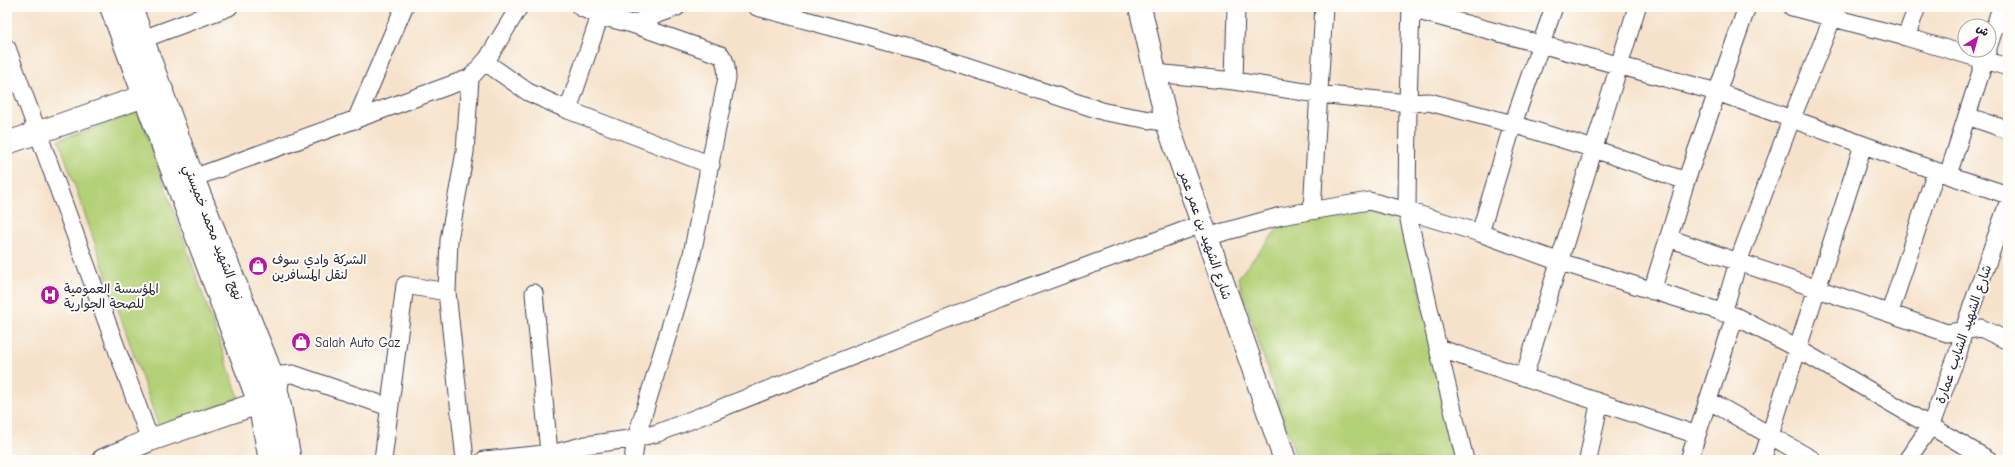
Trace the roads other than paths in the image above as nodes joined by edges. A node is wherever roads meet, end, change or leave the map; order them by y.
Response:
1 (111, 7) edge
2 (131, 7) edge
3 (229, 7) edge
4 (404, 7) edge
5 (519, 7) edge
6 (580, 7) edge
7 (677, 7) edge
8 (757, 7) edge
9 (1140, 7) edge
10 (1236, 7) edge
11 (1324, 7) edge
12 (1554, 7) edge
13 (1637, 7) edge
14 (1747, 7) edge
15 (1792, 7) edge
16 (1917, 7) edge
17 (2001, 7) edge
18 (1411, 8) edge
19 (1835, 12) edge
20 (600, 16) junction
21 (1997, 20) edge
22 (632, 24) junction
23 (1906, 37) junction
24 (143, 39) junction
25 (1541, 46) junction
26 (1957, 46) edge
27 (7, 48) edge
28 (1985, 58) edge
29 (1995, 58) edge
30 (485, 62) junction
31 (1620, 66) junction
32 (2008, 67) edge
33 (1155, 73) junction
34 (470, 78) junction
35 (1234, 81) junction
36 (1717, 92) junction
37 (154, 93) junction
38 (1318, 94) junction
39 (1408, 103) junction
40 (568, 110) junction
41 (1967, 116) junction
42 (356, 120) junction
43 (1791, 120) junction
44 (1167, 123) junction
45 (1513, 124) junction
46 (2008, 130) edge
47 (39, 134) junction
48 (7, 143) edge
49 (1863, 145) junction
50 (1594, 149) junction
51 (711, 165) junction
52 (1942, 173) junction
53 (193, 178) junction
54 (1686, 181) junction
55 (2008, 195) edge
56 (2008, 203) edge
57 (1312, 210) junction
58 (1407, 211) junction
59 (1204, 231) junction
60 (1480, 234) junction
61 (1668, 238) junction
62 (2002, 240) edge
63 (1560, 262) junction
64 (1738, 262) junction
65 (1816, 288) junction
66 (1652, 291) junction
67 (447, 292) junction
68 (534, 293) dead end
69 (1890, 312) junction
70 (1729, 314) junction
71 (1964, 329) junction
72 (2008, 341) edge
73 (1438, 348) junction
74 (1798, 349) junction
75 (1524, 377) junction
76 (268, 400) junction
77 (1708, 400) junction
78 (1599, 404) junction
79 (389, 407) junction
80 (1930, 427) junction
81 (1771, 434) junction
82 (1697, 435) junction
83 (150, 440) junction
84 (636, 452) edge
85 (553, 455) edge
86 (103, 460) edge
87 (270, 460) edge
88 (290, 460) edge
89 (383, 460) edge
90 (465, 460) edge
91 (484, 460) edge
92 (1285, 460) edge
93 (1465, 460) edge
94 (1588, 460) edge
95 (1689, 460) edge
96 (1762, 460) edge
97 (1813, 460) edge
98 (1907, 460) edge
99 (1989, 460) edge

1 - 37 main road, نهج الشهيد محمد خميستي
2 - 24 main road, نهج الشهيد محمد خميستي
3 - 24 street
4 - 42 street
5 - 30 street
6 - 20 street
7 - 22 street
8 - 44 street
9 - 33 main road, شارع الشهيد بن عمر عمر
10 - 35 street
11 - 38 street
12 - 25 street
13 - 31 street
14 - 36 street
15 - 19 street
16 - 23 street
17 - 21 street
18 - 25 street
18 - 39 street
19 - 23 street
19 - 43 street
20 - 22 street
20 - 40 street
22 - 51 street
23 - 26 street
24 - 37 main road, نهج الشهيد محمد خميستي
25 - 31 street
25 - 45 street
27 - 47 street
28 - 41 street
29 - 32 street
30 - 34 street
30 - 40 street
31 - 36 street
31 - 50 street
33 - 35 street
33 - 44 main road, شارع الشهيد بن عمر عمر
34 - 42 street
34 - 67 street
35 - 38 street
36 - 43 street
36 - 54 street
37 - 47 main road
37 - 53 main road, نهج الشهيد محمد خميستي
37 - 76 main road, نهج الشهيد محمد خميستي
38 - 39 street
38 - 57 street
39 - 45 street
39 - 58 street
40 - 51 street
41 - 46 street
41 - 52 street
42 - 53 street
43 - 49 street
43 - 64 street
44 - 59 main road, شارع الشهيد بن عمر عمر
45 - 50 street
45 - 60 street
47 - 48 main road
47 - 83 street
49 - 52 street
49 - 65 street
50 - 54 street
50 - 63 street
51 - 84 street
52 - 55 street
52 - 69 street
53 - 76 main road, نهج الشهيد محمد خميستي
54 - 61 street
56 - 62 street, شارع الشهيد الشايب عمارة
57 - 58 street
57 - 59 street
58 - 60 street
58 - 73 street
59 - 84 street
59 - 92 main road, شارع الشهيد بن عمر عمر
60 - 63 street
61 - 64 street
61 - 66 street
62 - 71 street, شارع الشهيد الشايب عمارة
63 - 66 street
63 - 75 street
64 - 65 street
64 - 70 street
65 - 69 street
65 - 74 street
66 - 70 street
67 - 79 street
67 - 90 street
68 - 85 street
69 - 71 street
70 - 74 street
70 - 77 street
71 - 72 street
71 - 80 street, شارع الشهيد الشايب عمارة
73 - 75 street
73 - 93 street
74 - 80 street
74 - 81 street
75 - 78 street
76 - 79 street
76 - 83 main road
76 - 87 main road, نهج الشهيد محمد خميستي
76 - 88 main road, نهج الشهيد محمد خميستي
77 - 81 street
77 - 82 street
78 - 82 street
78 - 94 street
79 - 89 street
80 - 98 street, شارع الشهيد الشايب عمارة
80 - 99 street
81 - 96 street
81 - 97 street
82 - 95 street
83 - 86 main road
84 - 85 street
85 - 91 street

